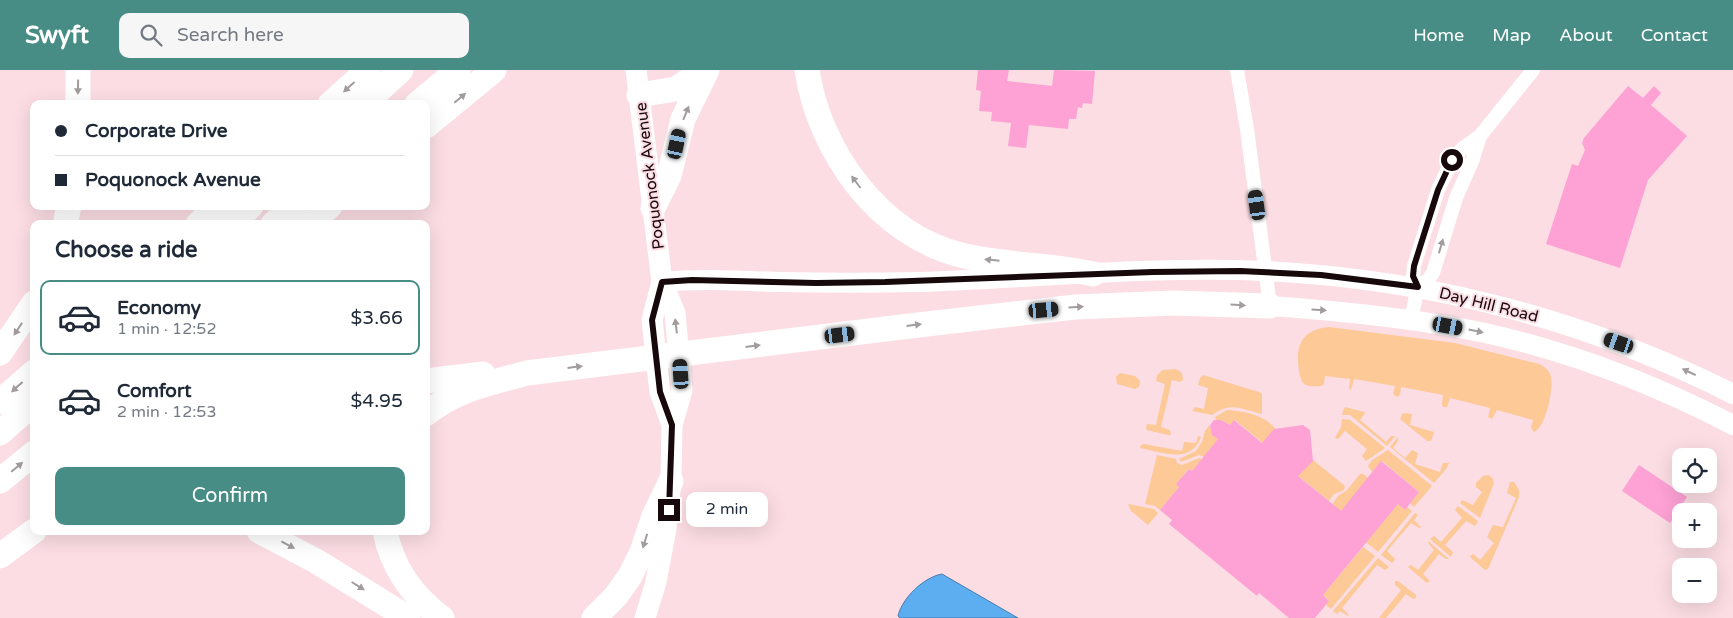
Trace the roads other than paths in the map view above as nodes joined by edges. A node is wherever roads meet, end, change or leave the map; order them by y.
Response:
1 (78, 70) edge
2 (368, 70) edge
3 (401, 70) edge
4 (458, 70) edge
5 (494, 70) edge
6 (636, 70) edge
7 (706, 70) edge
8 (807, 70) edge
9 (1237, 70) edge
10 (1533, 70) edge
11 (639, 95) junction
12 (78, 100) edge
13 (334, 100) edge
14 (368, 100) edge
15 (423, 100) edge
16 (430, 123) edge
17 (1480, 136) junction
18 (653, 208) junction
19 (213, 210) edge
20 (247, 210) edge
21 (290, 210) edge
22 (325, 210) edge
23 (202, 220) edge
24 (236, 220) edge
25 (278, 220) edge
26 (314, 220) edge
27 (1265, 271) junction
28 (1093, 274) junction
29 (662, 282) junction
30 (1418, 287) junction
31 (1270, 306) junction
32 (30, 309) edge
33 (1411, 320) junction
34 (0, 353) edge
35 (527, 373) junction
36 (30, 376) edge
37 (430, 381) edge
38 (1726, 390) edge
39 (0, 402) edge
40 (30, 407) edge
41 (430, 411) edge
42 (1709, 413) junction
43 (1733, 426) edge
44 (30, 427) edge
45 (0, 433) edge
46 (0, 452) edge
47 (30, 456) edge
48 (0, 481) edge
49 (671, 481) junction
50 (30, 534) edge
51 (44, 535) edge
52 (267, 535) edge
53 (386, 535) edge
54 (7, 552) edge
55 (408, 618) edge
56 (442, 618) edge
57 (594, 618) edge
58 (645, 618) edge

1 -> 12 highway
2 -> 13 highway
3 - 14 highway
4 - 15 highway
16 -> 5 highway
6 - 11 main road, Poquonock Avenue
7 - 11 highway
18 -> 7 highway
28 -> 8 highway
9 - 27 street
10 - 17 street
11 - 18 main road, Poquonock Avenue
30 -> 17 street
17 - 30 street
18 - 29 main road, Poquonock Avenue
19 - 23 highway
20 - 24 highway
21 - 25 highway
22 - 26 highway
27 - 28 main road, Day Hill Road
27 - 30 main road, Day Hill Road
27 - 31 street
28 - 29 main road, Day Hill Road
29 - 49 main road, Poquonock Avenue
30 - 33 street
38 -> 30 main road, Day Hill Road
31 -> 33 main road, Day Hill Road
35 -> 31 highway
32 -> 34 highway
33 -> 42 main road, Day Hill Road
35 - 37 highway
35 - 41 highway
36 -> 39 highway
38 - 42 main road
40 - 45 highway
42 - 43 main road, Day Hill Road
44 - 46 highway
48 -> 47 highway
49 -> 57 highway
49 - 58 main road, Poquonock Avenue
50 - 54 highway
51 - 54 highway
52 -> 55 highway
53 - 56 highway

